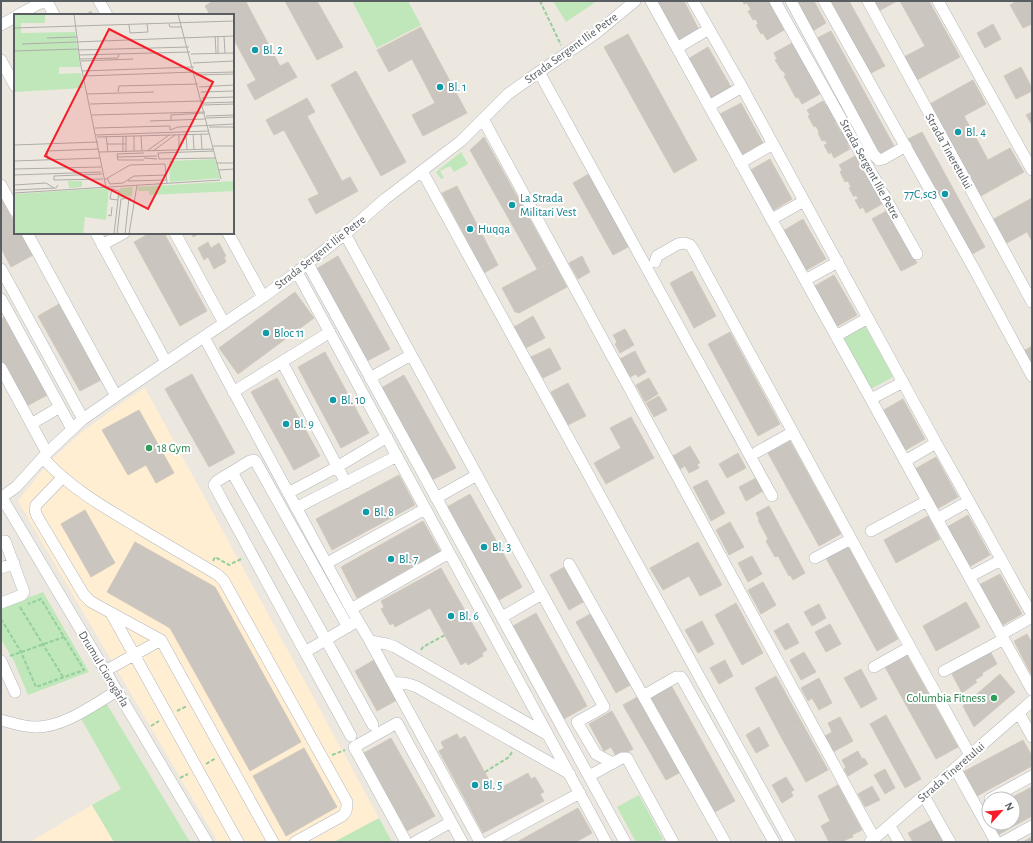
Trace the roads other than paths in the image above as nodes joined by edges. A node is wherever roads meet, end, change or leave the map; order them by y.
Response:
1 (45, 1) edge
2 (99, 1) edge
3 (635, 1) edge
4 (652, 1) edge
5 (693, 1) edge
6 (775, 1) edge
7 (791, 1) edge
8 (824, 1) edge
9 (868, 1) edge
10 (938, 1) edge
11 (20, 14) edge
12 (53, 14) edge
13 (106, 14) edge
14 (14, 18) edge
15 (1, 25) edge
16 (709, 29) junction
17 (677, 48) junction
18 (1, 60) edge
19 (539, 72) junction
20 (14, 84) edge
21 (742, 87) junction
22 (709, 106) junction
23 (483, 119) junction
24 (773, 144) junction
25 (906, 146) junction
26 (740, 163) junction
27 (1032, 170) edge
28 (422, 171) junction
29 (1, 185) edge
30 (804, 201) junction
31 (14, 209) edge
32 (772, 220) junction
33 (28, 234) edge
34 (96, 234) edge
35 (122, 234) edge
36 (176, 234) edge
37 (229, 234) edge
38 (345, 234) junction
39 (102, 245) junction
40 (917, 254) dead end
41 (655, 262) dead end
42 (838, 262) junction
43 (308, 264) junction
44 (1, 269) edge
45 (297, 272) junction
46 (805, 280) junction
47 (263, 297) junction
48 (1, 299) edge
49 (1032, 302) edge
50 (868, 318) junction
51 (224, 323) junction
52 (330, 332) junction
53 (836, 336) junction
54 (204, 337) junction
55 (411, 355) junction
56 (166, 362) junction
57 (282, 362) junction
58 (1, 368) edge
59 (1032, 376) edge
60 (370, 378) junction
61 (903, 382) junction
62 (233, 392) junction
63 (116, 396) junction
64 (871, 400) junction
65 (60, 407) junction
66 (83, 419) junction
67 (31, 424) junction
68 (72, 429) junction
69 (793, 432) junction
70 (387, 437) junction
71 (936, 443) junction
72 (758, 452) dead end
73 (45, 455) junction
74 (397, 456) junction
75 (905, 461) junction
76 (338, 467) junction
77 (232, 472) junction
78 (477, 475) junction
79 (63, 476) junction
80 (346, 483) junction
81 (288, 493) junction
82 (772, 496) dead end
83 (2, 497) edge
84 (436, 498) junction
85 (927, 501) junction
86 (969, 501) junction
87 (296, 508) junction
88 (425, 509) junction
89 (937, 519) junction
90 (871, 531) dead end
91 (23, 534) junction
92 (851, 538) junction
93 (3, 541) edge
94 (449, 553) junction
95 (815, 558) dead end
96 (1001, 560) junction
97 (14, 563) junction
98 (327, 564) junction
99 (569, 564) dead end
100 (1, 568) edge
101 (970, 577) junction
102 (542, 594) junction
103 (1, 603) edge
104 (351, 609) junction
105 (110, 612) junction
106 (1032, 616) edge
107 (502, 617) junction
108 (358, 621) junction
109 (348, 627) junction
110 (1003, 637) junction
111 (161, 640) junction
112 (326, 640) junction
113 (370, 641) junction
114 (910, 647) junction
115 (305, 652) junction
116 (135, 655) junction
117 (4, 659) edge
118 (874, 667) dead end
119 (105, 671) junction
120 (944, 671) dead end
121 (6, 683) edge
122 (393, 683) junction
123 (1032, 690) edge
124 (117, 691) junction
125 (15, 692) dead end
126 (643, 696) junction
127 (1032, 702) edge
128 (1019, 713) junction
129 (1, 720) edge
130 (373, 725) dead end
131 (548, 735) junction
132 (1032, 737) edge
133 (352, 741) junction
134 (970, 755) junction
135 (613, 763) junction
136 (955, 768) junction
137 (570, 774) junction
138 (589, 776) junction
139 (1032, 776) edge
140 (1005, 791) edge
141 (580, 793) junction
142 (924, 796) junction
143 (981, 804) edge
144 (977, 806) junction
145 (451, 822) junction
146 (890, 826) junction
147 (1032, 826) edge
148 (872, 840) edge
149 (207, 842) edge
150 (238, 842) edge
151 (273, 842) edge
152 (295, 842) edge
153 (406, 842) edge
154 (415, 842) edge
155 (462, 842) edge
156 (480, 842) edge
157 (489, 842) edge
158 (606, 842) edge
159 (625, 842) edge
160 (673, 842) edge
161 (725, 842) edge
162 (774, 842) edge
163 (790, 842) edge
164 (899, 842) edge
165 (950, 842) edge
166 (996, 842) edge
167 (1003, 842) edge

1 - 11 street
1 - 12 street
2 - 13 street
3 - 19 street, Strada Sergent Ilie Petre
4 - 17 street
5 - 16 street
6 - 40 street, Strada Sergent Ilie Petre
7 - 25 street
8 - 25 street
9 - 49 street, Strada Tineretului
10 - 27 street
14 - 15 street
16 - 17 street
16 - 21 street
17 - 22 street
18 - 20 street
19 - 23 street, Strada Sergent Ilie Petre
19 - 82 street
21 - 22 street
21 - 24 street
22 - 26 street
23 - 28 street, Strada Sergent Ilie Petre
23 - 148 street
24 - 26 street
24 - 30 street
25 - 59 street
26 - 32 street
28 - 38 street, Strada Sergent Ilie Petre
28 - 163 street
29 - 31 street
30 - 32 street
30 - 42 street
32 - 46 street
33 - 63 street
34 - 39 street
35 - 39 street
36 - 51 street
37 - 47 street
38 - 43 street, Strada Sergent Ilie Petre
38 - 55 street
39 - 56 street
41 - 69 street
42 - 46 street
42 - 50 street
43 - 45 street, Strada Sergent Ilie Petre
43 - 60 street
44 - 66 street
45 - 47 street, Strada Sergent Ilie Petre
45 - 52 street
46 - 53 street
47 - 51 street, Strada Sergent Ilie Petre
48 - 65 street
50 - 53 street
50 - 61 street
51 - 54 street, Strada Sergent Ilie Petre
52 - 57 street
52 - 70 street
53 - 64 street
54 - 56 street, Strada Sergent Ilie Petre
54 - 62 street
55 - 60 street
55 - 78 street
56 - 63 street, Strada Sergent Ilie Petre
57 - 62 street
57 - 76 street
58 - 67 street
60 - 84 street
61 - 64 street
61 - 71 street
62 - 81 street
63 - 66 street, Strada Sergent Ilie Petre
64 - 75 street
65 - 67 street
65 - 68 street
66 - 68 street, Strada Sergent Ilie Petre
67 - 73 street
68 - 73 street, Strada Sergent Ilie Petre
69 - 72 street
69 - 92 street
70 - 74 street
70 - 76 street
71 - 75 street
71 - 86 street
73 - 79 street
73 - 83 street, Strada Sergent Ilie Petre
74 - 80 street
74 - 88 street
75 - 85 street
76 - 80 street
76 - 81 street
77 - 109 street
77 - 112 street
77 - 115 street
78 - 84 street
78 - 102 street
79 - 105 street
79 - 152 street
80 - 87 street
81 - 87 street
83 - 91 street, Drumul Ciorogârla
84 - 107 street
85 - 89 street
85 - 90 street
86 - 89 street
86 - 96 street
87 - 98 street
88 - 94 street
88 - 98 street
89 - 101 street
91 - 93 street
91 - 119 street, Drumul Ciorogârla
92 - 95 street
92 - 114 street
93 - 97 street
94 - 104 street
94 - 131 street
96 - 101 street
96 - 106 street
97 - 100 street
97 - 103 street
98 - 104 street
99 - 126 street
101 - 110 street
102 - 107 street
102 - 135 street
104 - 108 street
105 - 111 street
105 - 116 street
106 - 110 street
107 - 138 street
108 - 109 street
108 - 113 street
109 - 112 street
110 - 120 street
110 - 123 street
111 - 116 street
111 - 151 street
112 - 115 street
112 - 130 street
113 - 122 street
113 - 131 street
114 - 118 street
114 - 134 street
115 - 133 street
116 - 119 street
116 - 150 street
117 - 121 street
119 - 124 street, Drumul Ciorogârla
121 - 125 street
122 - 137 street
122 - 156 street
124 - 129 street
124 - 149 street, Drumul Ciorogârla
126 - 161 street
126 - 162 street
127 - 128 street, Strada Tineretului
128 - 132 street
128 - 134 street, Strada Tineretului
131 - 137 street
133 - 145 street
133 - 153 street
134 - 136 street, Strada Tineretului
135 - 138 street
135 - 160 street
136 - 142 street, Strada Tineretului
136 - 144 street
137 - 141 street
138 - 159 street
139 - 140 street
141 - 157 street
141 - 158 street
142 - 146 street, Strada Tineretului
142 - 165 street
143 - 144 street
144 - 166 street
145 - 154 street
145 - 155 street
146 - 148 street, Strada Tineretului
146 - 164 street
147 - 167 street

